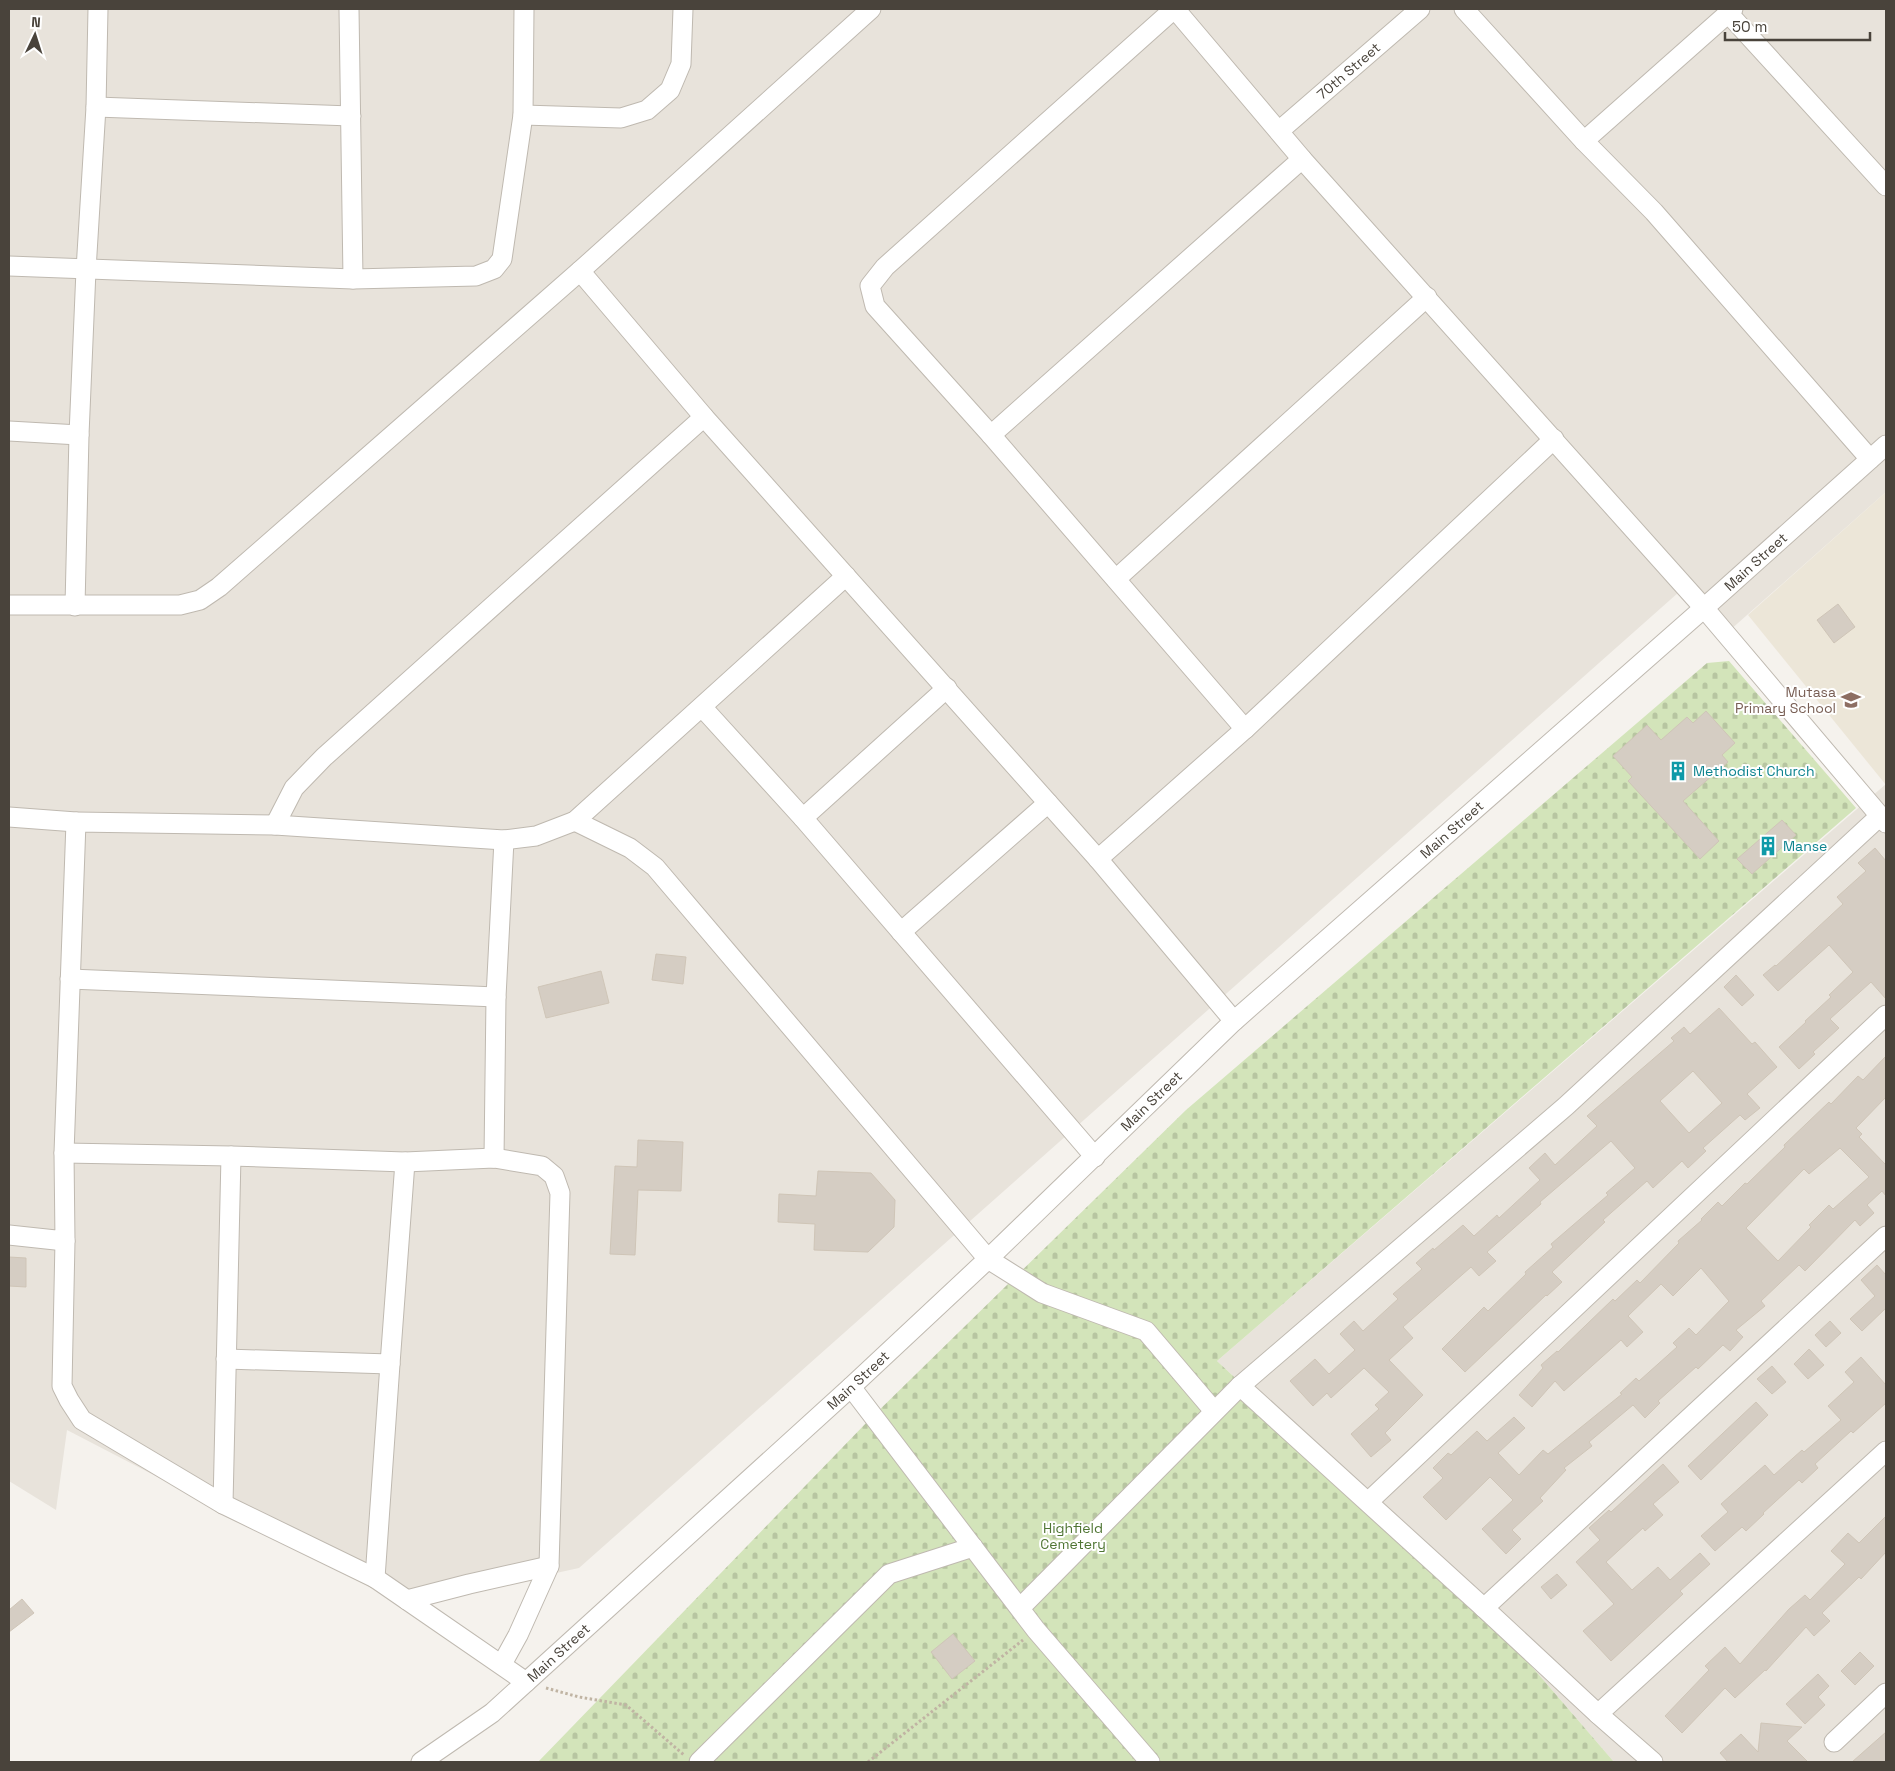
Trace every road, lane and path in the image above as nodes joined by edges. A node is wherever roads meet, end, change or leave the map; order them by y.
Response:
1 (98, 9) edge
2 (349, 9) edge
3 (524, 9) edge
4 (683, 9) edge
5 (871, 9) edge
6 (1174, 9) edge
7 (1420, 9) edge
8 (1464, 9) edge
9 (1730, 11) edge
10 (96, 107) junction
11 (522, 115) junction
12 (351, 116) junction
13 (1279, 132) junction
14 (1584, 141) junction
15 (1302, 159) junction
16 (1886, 186) edge
17 (9, 266) edge
18 (86, 270) junction
19 (580, 271) junction
20 (353, 279) junction
21 (1427, 297) junction
22 (704, 417) junction
23 (9, 431) edge
24 (79, 434) junction
25 (991, 435) junction
26 (1554, 439) junction
27 (1886, 445) edge
28 (1870, 459) junction
29 (846, 576) junction
30 (1116, 579) junction
31 (9, 605) edge
32 (75, 606) junction
33 (1704, 608) junction
34 (947, 688) junction
35 (702, 707) junction
36 (1245, 729) junction
37 (1048, 803) junction
38 (9, 817) edge
39 (803, 818) junction
40 (1883, 819) edge
41 (575, 820) junction
42 (76, 822) junction
43 (275, 825) junction
44 (504, 840) junction
45 (1098, 859) junction
46 (901, 932) junction
47 (70, 980) junction
48 (496, 997) junction
49 (1886, 1015) edge
50 (1234, 1021) junction
51 (64, 1153) junction
52 (231, 1156) junction
53 (1094, 1157) junction
54 (494, 1158) junction
55 (405, 1162) junction
56 (9, 1235) edge
57 (1886, 1236) edge
58 (65, 1241) junction
59 (988, 1259) junction
60 (226, 1359) junction
61 (390, 1364) junction
62 (1240, 1386) junction
63 (852, 1387) junction
64 (1214, 1411) junction
65 (1886, 1451) edge
66 (1368, 1502) junction
67 (223, 1504) junction
68 (973, 1547) junction
69 (549, 1566) junction
70 (376, 1578) junction
71 (407, 1600) junction
72 (1020, 1608) junction
73 (1484, 1608) junction
74 (1036, 1630) junction
75 (502, 1664) junction
76 (526, 1682) junction
77 (1886, 1693) edge
78 (1598, 1714) junction
79 (1834, 1742) dead end
80 (691, 1759) edge
81 (421, 1762) edge
82 (868, 1762) edge
83 (1150, 1762) edge
84 (1653, 1762) edge

1 - 10 street
2 - 12 street
3 - 11 street
4 - 11 street
5 - 19 street
6 - 13 street
6 - 25 street
7 - 13 street, 70th Street
8 - 14 street
9 - 14 street
9 - 16 street
10 - 12 street
10 - 18 street
11 - 20 street
12 - 20 street
13 - 15 street
14 - 28 street
15 - 21 street
15 - 25 street
17 - 18 street
18 - 20 street
18 - 24 street
19 - 22 street
19 - 32 street
21 - 26 street
21 - 30 street
22 - 29 street
22 - 43 street
23 - 24 street
24 - 32 street
25 - 30 street
26 - 33 street
26 - 36 street
27 - 28 street, Main Street
28 - 33 street, Main Street
29 - 34 street
29 - 35 street
30 - 36 street
31 - 32 street
33 - 40 street
33 - 50 street, Main Street
34 - 37 street
34 - 39 street
35 - 39 street
35 - 41 street
36 - 45 street
37 - 45 street
37 - 46 street
38 - 42 street
39 - 46 street
40 - 62 street
41 - 44 street
41 - 59 street
42 - 43 street
42 - 47 street
43 - 44 street
44 - 48 street
45 - 50 street
46 - 53 street
47 - 48 street
47 - 51 street
48 - 54 street
49 - 66 street
50 - 53 street, Main Street
51 - 52 street
51 - 58 street
52 - 55 street
52 - 60 street
53 - 59 street, Main Street
54 - 55 street
54 - 69 street
55 - 61 street
56 - 58 street
57 - 73 street
58 - 67 street
59 - 63 street, Main Street
59 - 64 street
60 - 61 street
60 - 67 street
61 - 70 street
62 - 64 street
62 - 66 street
63 - 68 street
63 - 76 street, Main Street
64 - 72 street
65 - 78 street
66 - 73 street
67 - 70 street
68 - 72 street
68 - 80 street
69 - 71 street
69 - 75 street
70 - 71 street
71 - 75 street
72 - 74 street
73 - 78 street
74 - 82 path
74 - 83 street
75 - 76 street
76 - 80 path
76 - 81 street, Main Street
77 - 79 street
78 - 84 street

